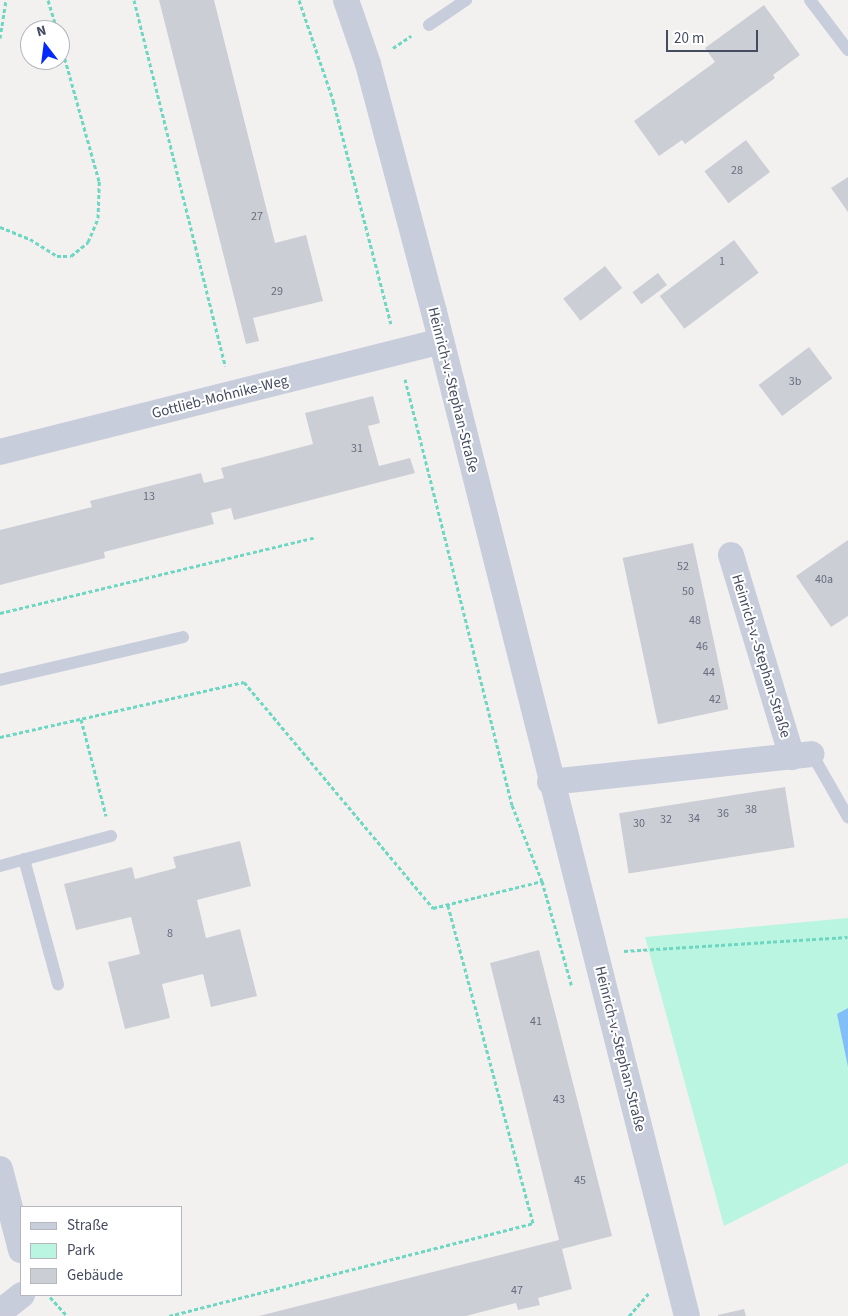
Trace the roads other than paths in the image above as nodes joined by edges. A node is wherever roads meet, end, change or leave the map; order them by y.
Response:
1 (346, 0) edge
2 (466, 0) edge
3 (810, 0) edge
4 (429, 25) road end
5 (848, 50) edge
6 (441, 340) junction
7 (0, 452) edge
8 (731, 555) dead end
9 (183, 638) dead end
10 (0, 680) edge
11 (802, 756) junction
12 (550, 782) junction
13 (848, 817) edge
14 (111, 836) road end
15 (24, 859) junction
16 (0, 866) edge
17 (58, 984) dead end
18 (0, 1169) edge
19 (5, 1213) edge
20 (20, 1248) edge
21 (21, 1296) edge
22 (0, 1312) edge
23 (687, 1316) edge

1 - 6 street, Heinrich-v.-Stephan-Straße
2 - 4 lane
3 - 5 lane
6 - 7 street, Gottlieb-Mohnike-Weg
6 - 12 street, Heinrich-v.-Stephan-Straße
8 - 11 street, Heinrich-v.-Stephan-Straße
9 - 10 lane
11 - 12 street, Heinrich-v.-Stephan-Straße
11 - 13 lane
12 - 23 street, Heinrich-v.-Stephan-Straße
14 - 15 lane
15 - 16 lane
15 - 17 lane
18 - 19 street
19 - 20 street
21 - 22 street

